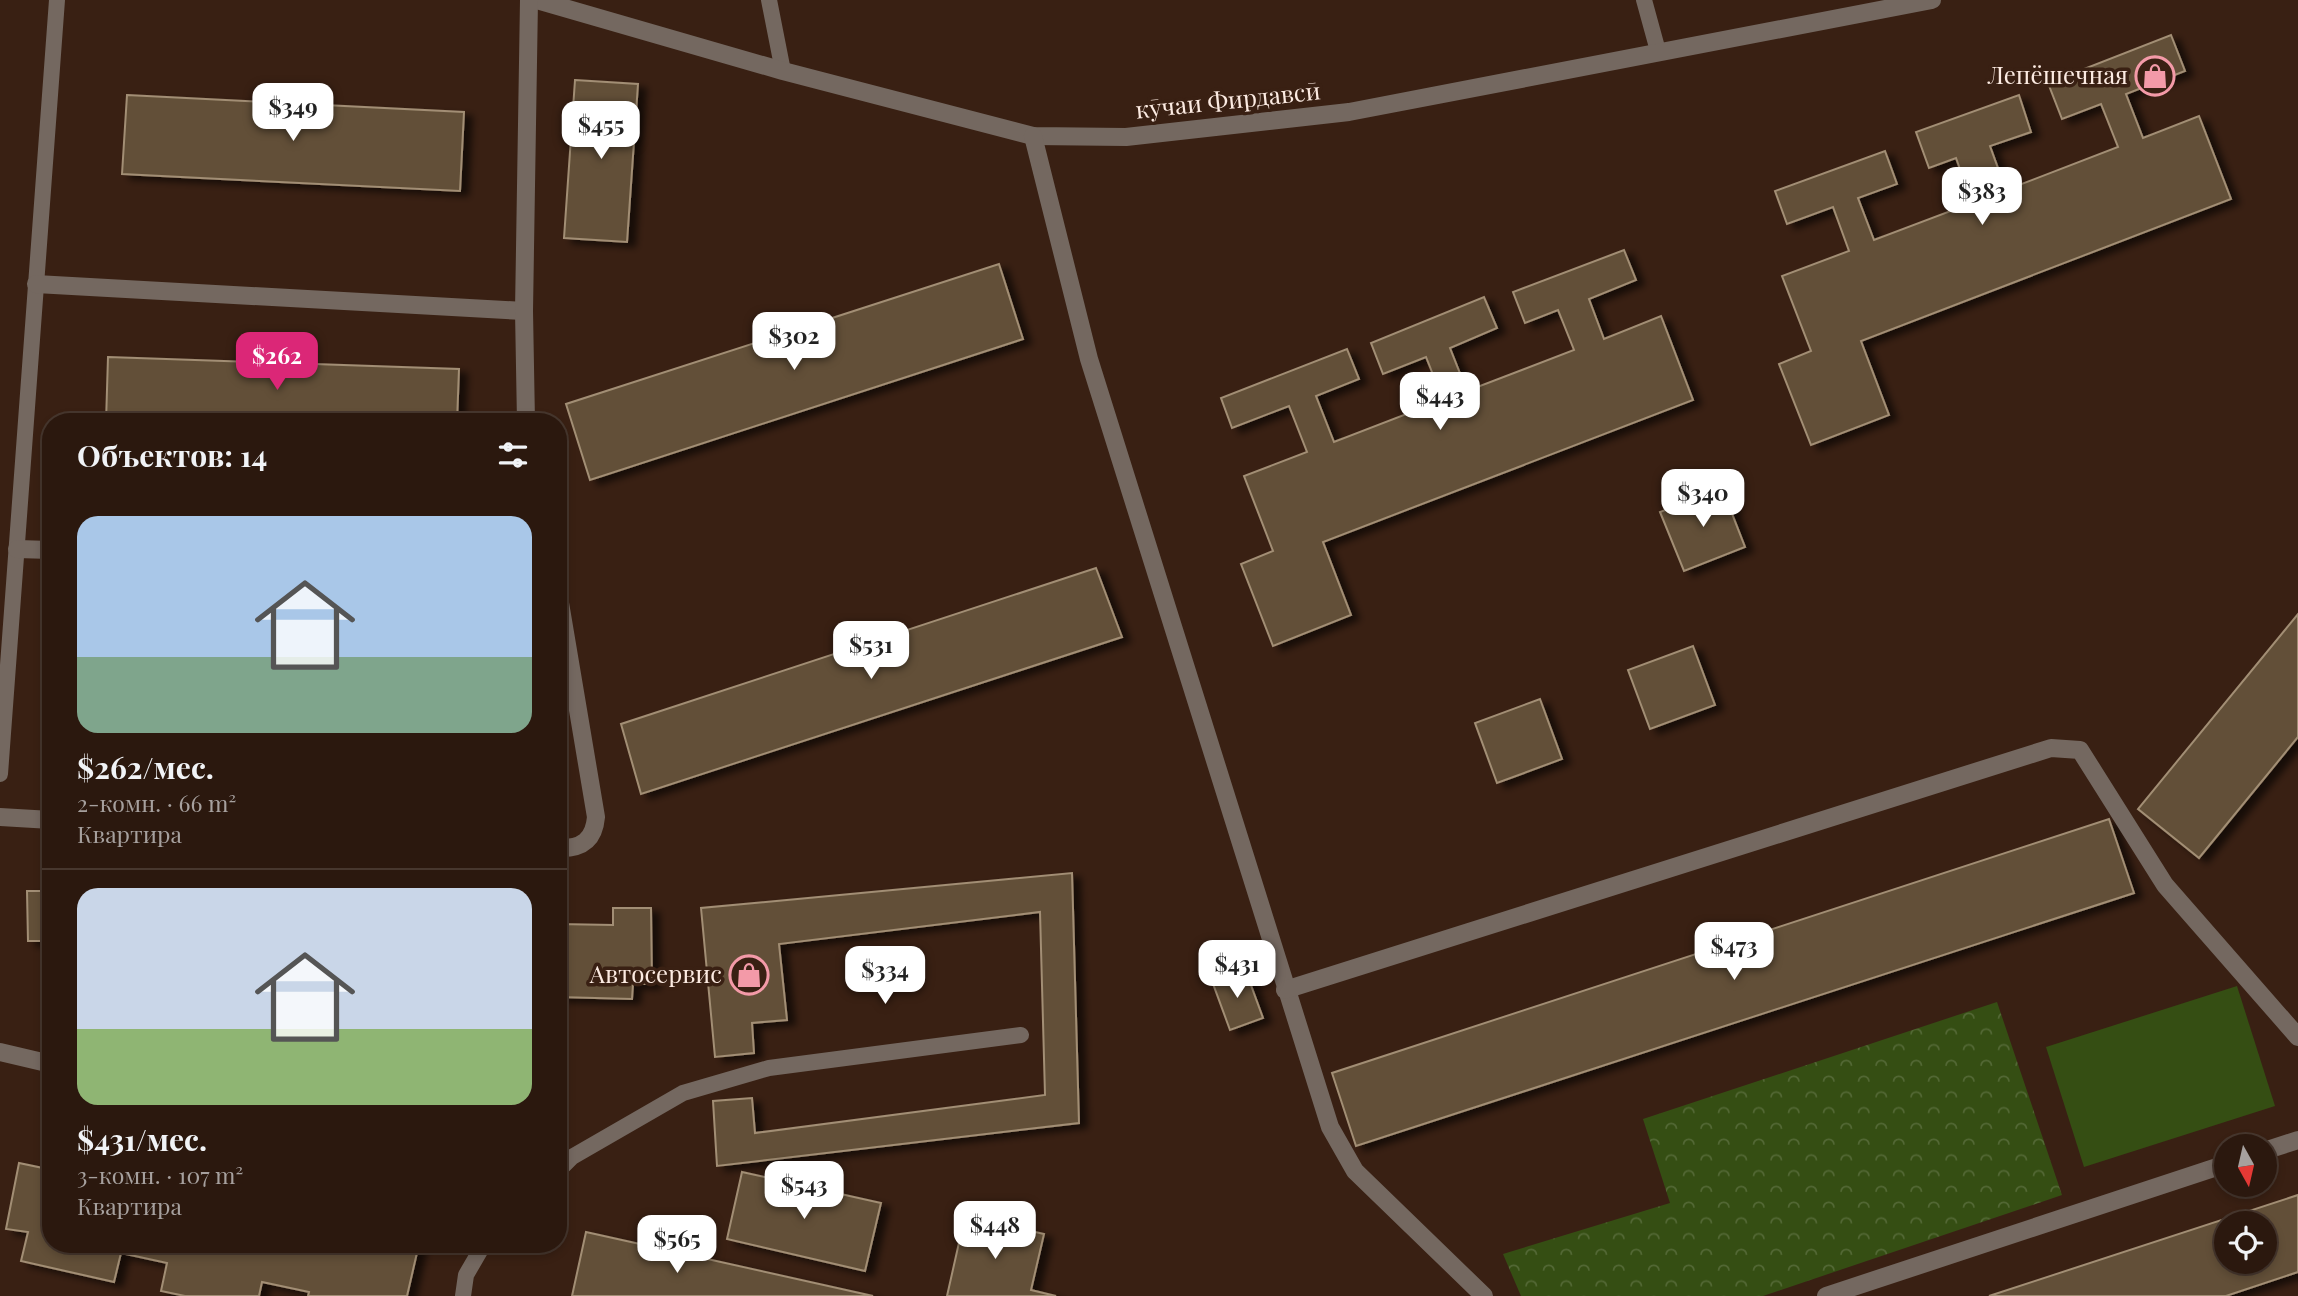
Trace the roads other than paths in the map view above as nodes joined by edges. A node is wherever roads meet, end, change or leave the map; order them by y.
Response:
1 (57, 0) edge
2 (529, 0) edge
3 (537, 0) edge
4 (769, 0) edge
5 (1644, 0) edge
6 (1933, 0) edge
7 (1658, 51) junction
8 (783, 71) junction
9 (1033, 136) junction
10 (36, 284) junction
11 (524, 312) junction
12 (526, 413) edge
13 (17, 549) junction
14 (42, 550) edge
15 (567, 645) edge
16 (0, 774) edge
17 (0, 817) edge
18 (42, 819) edge
19 (567, 849) edge
20 (1284, 990) junction
21 (1021, 1035) dead end
22 (2298, 1037) edge
23 (0, 1052) edge
24 (42, 1062) edge
25 (2298, 1140) edge
26 (2277, 1147) edge
27 (567, 1162) edge
28 (2214, 1168) edge
29 (479, 1253) edge
30 (463, 1296) edge
31 (1484, 1296) edge
32 (1826, 1296) edge

1 - 10 lane
2 - 11 street
3 - 8 street, кӯчаи Фирдавсӣ
4 - 8 lane
5 - 7 lane
6 - 7 street, кӯчаи Фирдавсӣ
7 - 9 street, кӯчаи Фирдавсӣ
8 - 9 street, кӯчаи Фирдавсӣ
9 - 20 street
10 - 11 street
10 - 13 lane
11 - 12 street
13 - 14 street
13 - 16 lane
15 - 19 street
17 - 18 street
20 - 22 street
20 - 31 street
21 - 27 lane
23 - 24 street
25 - 26 street
28 - 32 street
29 - 30 lane

